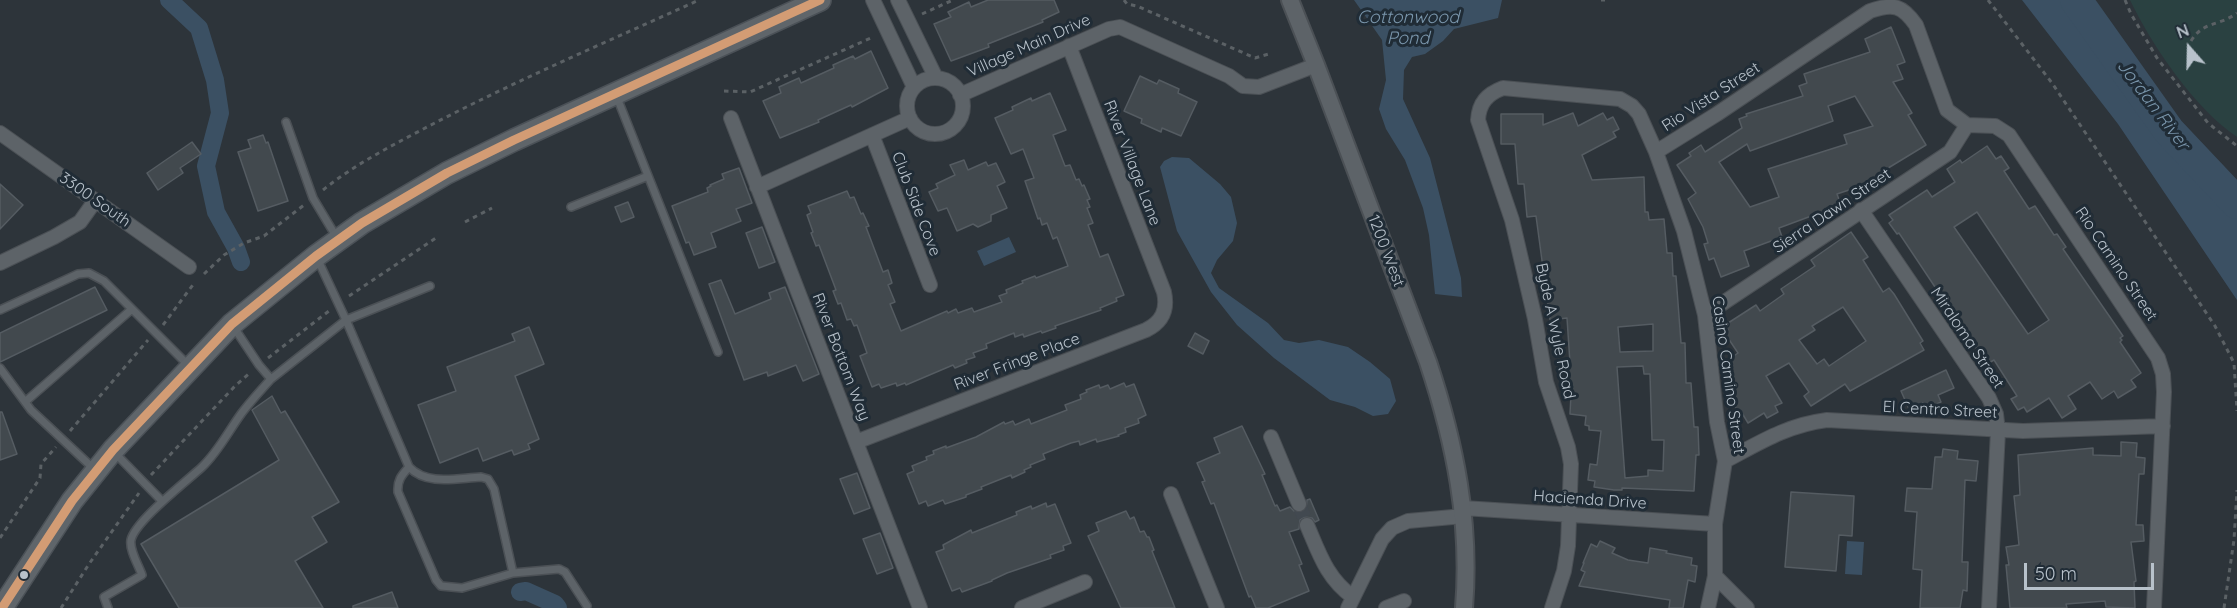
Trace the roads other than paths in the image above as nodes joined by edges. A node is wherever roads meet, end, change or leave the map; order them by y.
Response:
1 (820, 0) edge
2 (873, 0) edge
3 (898, 0) edge
4 (1290, 0) edge
5 (1069, 46) junction
6 (1316, 65) junction
7 (936, 78) junction
8 (915, 87) junction
9 (616, 94) junction
10 (960, 95) junction
11 (1484, 100) joint
12 (731, 118) dead end
13 (910, 118) junction
14 (286, 122) dead end
15 (1967, 126) junction
16 (0, 133) edge
17 (872, 135) junction
18 (1656, 152) junction
19 (648, 176) junction
20 (758, 187) junction
21 (95, 201) junction
22 (571, 207) dead end
23 (1861, 210) junction
24 (338, 240) junction
25 (316, 256) junction
26 (0, 263) edge
27 (189, 267) dead end
28 (930, 285) dead end
29 (430, 286) dead end
30 (1164, 292) joint
31 (132, 309) junction
32 (0, 310) edge
33 (1705, 315) junction
34 (346, 320) junction
35 (232, 324) junction
36 (718, 352) dead end
37 (190, 367) junction
38 (0, 368) edge
39 (271, 379) junction
40 (25, 402) junction
41 (2163, 426) junction
42 (1998, 430) junction
43 (1271, 436) dead end
44 (856, 442) junction
45 (113, 450) junction
46 (1725, 461) junction
47 (409, 467) junction
48 (95, 471) junction
49 (1171, 494) dead end
50 (162, 501) junction
51 (1299, 504) tunnel mouth
52 (1463, 512) junction
53 (1569, 515) junction
54 (1715, 524) junction
55 (1307, 525) tunnel mouth
56 (513, 573) junction
57 (1715, 576) junction
58 (1085, 582) dead end
59 (1351, 602) edge
60 (1404, 602) dead end
61 (587, 606) dead end
62 (2, 608) edge
63 (108, 608) edge
64 (920, 608) edge
65 (1022, 608) edge
66 (1217, 608) edge
67 (1386, 608) edge
68 (1464, 608) edge
69 (1552, 608) edge
70 (1708, 608) edge
71 (1747, 608) edge
72 (1989, 608) edge
73 (2154, 608) edge

1 - 9 main road
2 - 8 street
3 - 7 street
4 - 6 street, 1200 West
5 - 6 street, Village Main Drive
5 - 10 street, Village Main Drive
5 - 30 street, River Village Lane
6 - 52 street, 1200 West
7 - 8 street
7 - 10 street, Village Main Drive
8 - 13 street
9 - 19 lane
9 - 24 main road
10 - 13 street, Village Main Drive
11 - 18 street, Rio Vista Street
11 - 53 street, Byde A Wyle Road
12 - 20 street, River Bottom Way
13 - 17 street
14 - 24 lane
15 - 18 street, Rio Vista Street
15 - 23 street, Sierra Dawn Street
15 - 41 street, Rio Camino Street
16 - 21 street, 3300 South
17 - 20 street
17 - 28 street, Club Side Cove
18 - 33 street, Casino Camino Street
19 - 22 lane
19 - 36 lane
20 - 44 street, River Bottom Way
21 - 26 street
21 - 27 street, 3300 South
23 - 33 street, Sierra Dawn Street
23 - 42 street, Miraloma Street
24 - 25 main road
25 - 34 lane
25 - 35 main road
29 - 34 lane
30 - 44 street, River Fringe Place
31 - 32 lane
31 - 37 lane
31 - 40 lane
33 - 46 street, Casino Camino Street
34 - 39 lane
34 - 47 lane
35 - 37 main road
35 - 39 lane
37 - 45 main road
38 - 40 lane
39 - 50 lane
40 - 48 lane
41 - 42 street, El Centro Street
41 - 73 street, Rio Camino Street
42 - 46 street, El Centro Street
42 - 72 street, Miraloma Street
43 - 51 street
44 - 64 street, River Bottom Way
45 - 48 main road
45 - 50 lane
46 - 54 street, Casino Camino Street
47 - 56 lane
47 - 56 lane
48 - 62 main road
49 - 66 street
50 - 63 lane
52 - 53 street, Hacienda Drive
52 - 59 street, Hacienda Drive
52 - 68 street, 1200 West
53 - 54 street, Hacienda Drive
53 - 69 street, Byde A Wyle Road
54 - 57 street, Casino Camino Street
55 - 59 street
56 - 61 lane
57 - 70 street, Casino Camino Street
57 - 71 street
58 - 65 street
60 - 67 street

